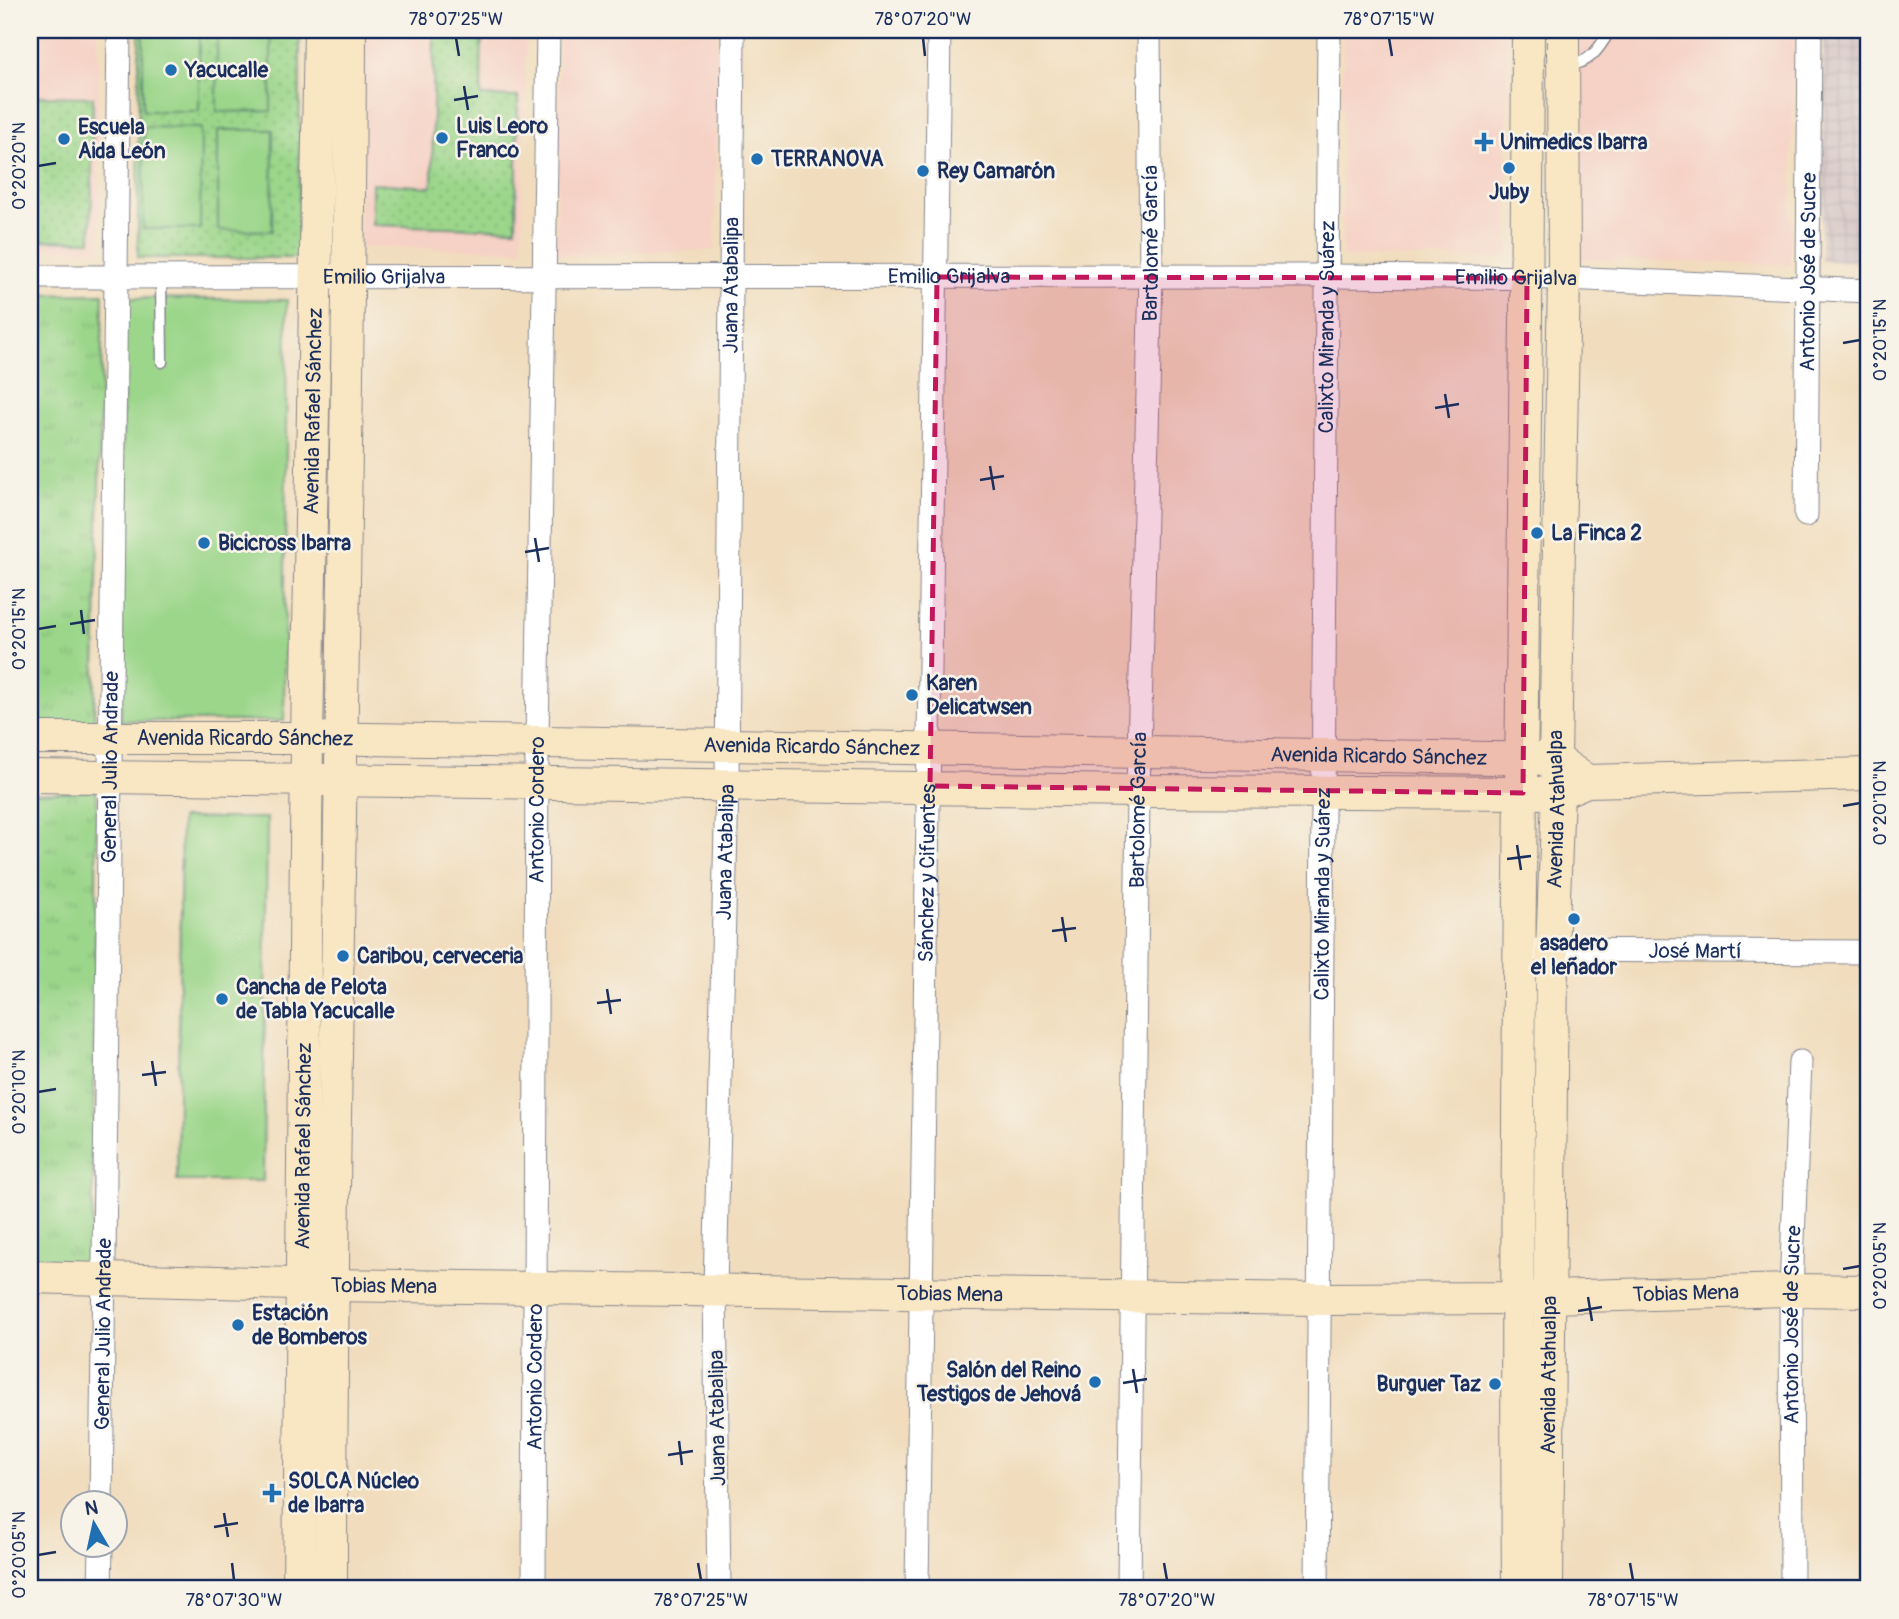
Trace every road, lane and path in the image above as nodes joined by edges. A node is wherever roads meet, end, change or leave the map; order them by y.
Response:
1 (119, 30) edge
2 (320, 30) edge
3 (350, 30) edge
4 (548, 30) edge
5 (733, 30) edge
6 (940, 30) edge
7 (1149, 30) edge
8 (1329, 30) edge
9 (1528, 30) edge
10 (1563, 30) edge
11 (1610, 30) edge
12 (1810, 30) edge
13 (1563, 66) junction
14 (544, 275) junction
15 (1151, 275) junction
16 (117, 276) junction
17 (161, 276) junction
18 (1327, 276) junction
19 (30, 277) edge
20 (937, 277) junction
21 (316, 278) junction
22 (349, 278) junction
23 (733, 278) junction
24 (1527, 278) junction
25 (1564, 278) junction
26 (1809, 290) junction
27 (1869, 291) edge
28 (162, 362) dead end
29 (1806, 514) dead end
30 (307, 737) junction
31 (30, 738) edge
32 (109, 739) junction
33 (339, 740) junction
34 (537, 743) junction
35 (727, 746) junction
36 (928, 750) junction
37 (1139, 752) junction
38 (1323, 753) junction
39 (1523, 758) junction
40 (1555, 759) junction
41 (1869, 774) edge
42 (30, 776) edge
43 (108, 776) junction
44 (323, 779) junction
45 (1587, 781) junction
46 (537, 782) junction
47 (727, 785) junction
48 (930, 786) junction
49 (1323, 790) junction
50 (1138, 791) junction
51 (1523, 793) junction
52 (1558, 793) junction
53 (1520, 949) junction
54 (1552, 951) junction
55 (1869, 952) edge
56 (1800, 1062) dead end
57 (30, 1277) edge
58 (103, 1278) junction
59 (316, 1284) junction
60 (535, 1286) junction
61 (715, 1289) junction
62 (1791, 1290) junction
63 (1869, 1291) edge
64 (923, 1295) junction
65 (1550, 1296) junction
66 (1133, 1297) junction
67 (1516, 1298) junction
68 (1319, 1299) junction
69 (101, 1490) edge
70 (101, 1560) edge
71 (100, 1589) edge
72 (299, 1589) edge
73 (331, 1589) edge
74 (534, 1589) edge
75 (719, 1589) edge
76 (917, 1589) edge
77 (1129, 1589) edge
78 (1317, 1589) edge
79 (1518, 1589) edge
80 (1547, 1589) edge
81 (1792, 1589) edge

1 - 16 street, General Julio Andrade
2 - 21 main road, Avenida Rafael Sánchez
3 - 22 main road, Avenida Rafael Sánchez
4 - 14 street, Antonio Cordero
5 - 23 street, Juana Atabalipa
6 - 20 street, Sánchez y Cifuentes
7 - 15 street, Bartolomé García
8 - 18 street, Calixto Miranda y Suárez
9 - 24 main road, Avenida Atahualpa
10 - 13 main road, Avenida Atahualpa
11 - 13 lane
12 - 26 street, Antonio José de Sucre
13 - 25 main road, Avenida Atahualpa
14 - 22 street, Emilio Grijalva
14 - 23 street, Emilio Grijalva
14 - 34 street, Antonio Cordero
15 - 18 street, Emilio Grijalva
15 - 20 street, Emilio Grijalva
15 - 37 street, Bartolomé García
16 - 17 street, Emilio Grijalva
16 - 19 street, Emilio Grijalva
16 - 32 street, General Julio Andrade
17 - 21 street, Emilio Grijalva
17 - 28 lane
18 - 24 street, Emilio Grijalva
18 - 38 street, Calixto Miranda y Suárez
20 - 23 street, Emilio Grijalva
20 - 36 street, Sánchez y Cifuentes
21 - 22 street, Emilio Grijalva
21 - 30 main road, Avenida Rafael Sánchez
22 - 33 main road, Avenida Rafael Sánchez
23 - 35 street, Juana Atabalipa
24 - 25 street, Emilio Grijalva
24 - 39 main road, Avenida Atahualpa
25 - 26 street, Emilio Grijalva
25 - 40 main road, Avenida Atahualpa
26 - 27 street, Emilio Grijalva
26 - 29 street, Antonio José de Sucre
30 - 32 main road, Avenida Ricardo Sánchez
30 - 33 main road, Avenida Ricardo Sánchez
30 - 44 main road, Avenida Rafael Sánchez
31 - 32 main road, Avenida Ricardo Sánchez
32 - 43 street, General Julio Andrade
33 - 34 main road, Avenida Ricardo Sánchez
33 - 44 main road, Avenida Rafael Sánchez
34 - 35 main road, Avenida Ricardo Sánchez
34 - 46 street, Antonio Cordero
35 - 36 main road, Avenida Ricardo Sánchez
35 - 47 street, Juana Atabalipa
36 - 37 main road, Avenida Ricardo Sánchez
36 - 48 street, Sánchez y Cifuentes
37 - 38 main road, Avenida Ricardo Sánchez
37 - 50 street, Bartolomé García
38 - 39 main road, Avenida Ricardo Sánchez
38 - 49 street, Calixto Miranda y Suárez
39 - 40 main road, Avenida Ricardo Sánchez
39 - 51 main road, Avenida Atahualpa
40 - 45 main road
40 - 52 main road, Avenida Atahualpa
41 - 45 main road, Avenida Ricardo Sánchez
42 - 43 main road, Avenida Ricardo Sánchez
43 - 44 main road, Avenida Ricardo Sánchez
43 - 58 street, General Julio Andrade
44 - 46 main road, Avenida Ricardo Sánchez
44 - 59 main road, Avenida Rafael Sánchez
45 - 52 main road, Avenida Ricardo Sánchez
46 - 47 main road, Avenida Ricardo Sánchez
46 - 60 street, Antonio Cordero
47 - 48 main road, Avenida Ricardo Sánchez
47 - 61 street, Juana Atabalipa
48 - 50 main road, Avenida Ricardo Sánchez
48 - 64 street, Sánchez y Cifuentes
49 - 50 main road, Avenida Ricardo Sánchez
49 - 51 main road, Avenida Ricardo Sánchez
49 - 68 street, Calixto Miranda y Suárez
50 - 66 street, Bartolomé García
51 - 52 main road, Avenida Ricardo Sánchez
51 - 53 main road, Avenida Atahualpa
52 - 54 main road, Avenida Atahualpa
53 - 54 street, José Martí
53 - 67 main road, Avenida Atahualpa
54 - 55 street, José Martí
54 - 65 main road, Avenida Atahualpa
56 - 62 street, Antonio José de Sucre
57 - 58 main road, Tobias Mena
58 - 59 main road, Tobias Mena
58 - 69 street, General Julio Andrade
59 - 60 main road, Tobias Mena
59 - 72 main road, Avenida Rafael Sánchez
59 - 73 main road, Avenida Rafael Sánchez
60 - 61 main road, Tobias Mena
60 - 74 street, Antonio Cordero
61 - 64 main road, Tobias Mena
61 - 75 street, Juana Atabalipa
62 - 63 main road, Tobias Mena
62 - 65 main road, Tobias Mena
62 - 81 street, Antonio José de Sucre
64 - 66 main road, Tobias Mena
64 - 76 street, Sánchez y Cifuentes
65 - 67 main road, Tobias Mena
65 - 80 main road, Avenida Atahualpa
66 - 68 main road, Tobias Mena
66 - 77 street, Bartolomé García
67 - 68 main road, Tobias Mena
67 - 79 main road, Avenida Atahualpa
68 - 78 street, Calixto Miranda y Suárez
70 - 71 street

